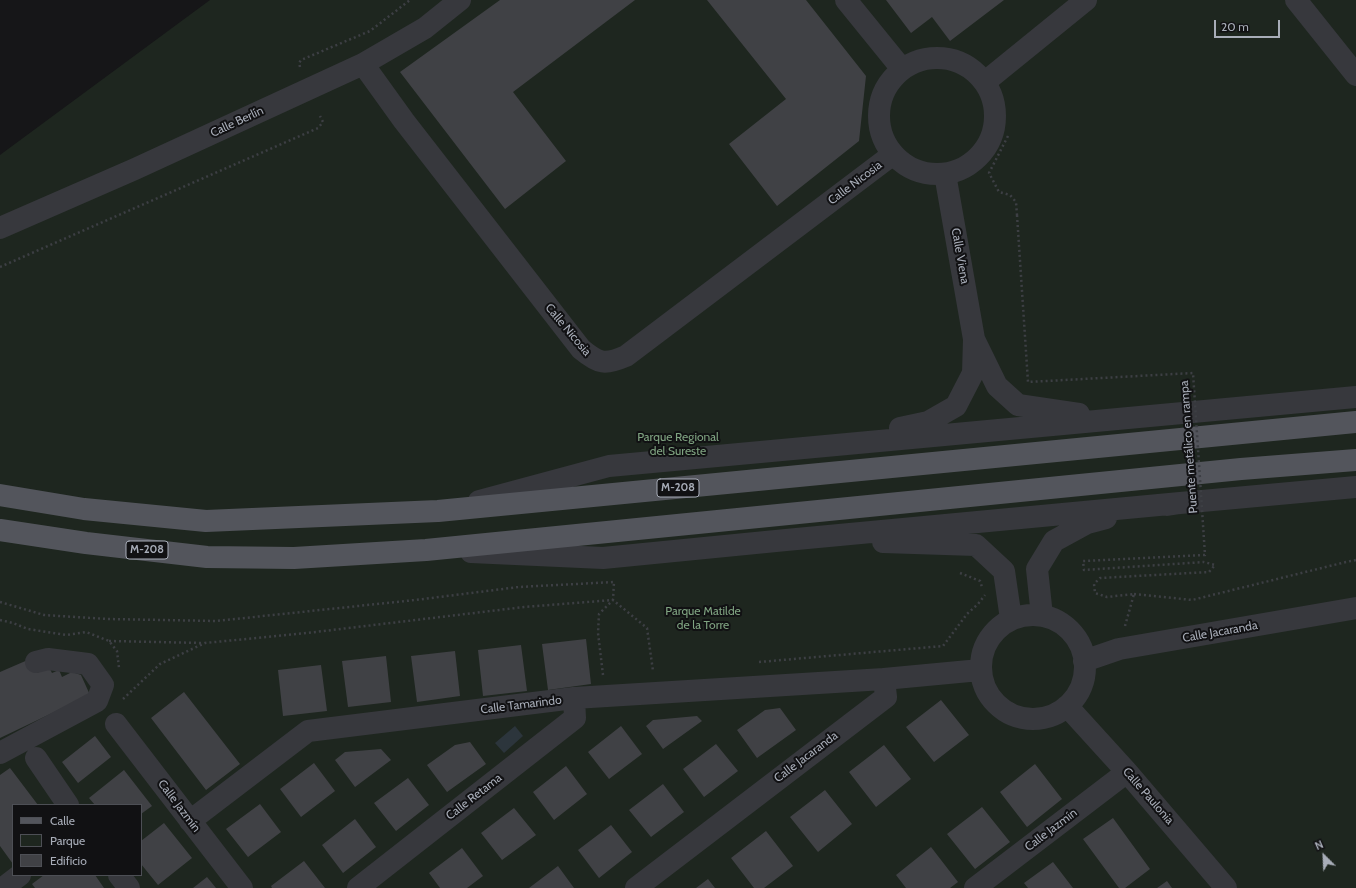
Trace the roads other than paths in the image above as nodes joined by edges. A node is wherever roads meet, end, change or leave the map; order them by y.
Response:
1 (460, 0) edge
2 (846, 0) edge
3 (1086, 0) edge
4 (1296, 0) edge
5 (363, 64) junction
6 (902, 69) junction
7 (1356, 76) edge
8 (985, 82) junction
9 (892, 154) junction
10 (945, 174) junction
11 (1, 228) edge
12 (974, 338) junction
13 (1356, 397) edge
14 (1114, 419) junction
15 (1356, 422) edge
16 (792, 449) junction
17 (1356, 460) edge
18 (1356, 487) edge
19 (0, 495) edge
20 (1180, 503) junction
21 (438, 511) junction
22 (0, 530) edge
23 (786, 540) junction
24 (426, 550) junction
25 (1356, 608) edge
26 (1042, 616) junction
27 (1011, 619) junction
28 (1084, 661) junction
29 (36, 662) dead end
30 (980, 670) junction
31 (884, 679) junction
32 (574, 698) junction
33 (1067, 706) junction
34 (116, 724) dead end
35 (0, 753) edge
36 (36, 758) dead end
37 (1127, 772) junction
38 (67, 804) edge
39 (190, 821) junction
40 (19, 876) edge
41 (120, 876) edge
42 (3, 888) edge
43 (129, 888) edge
44 (242, 888) edge
45 (358, 888) edge
46 (636, 888) edge
47 (975, 888) edge
48 (1226, 888) edge

1 - 5 street, Calle Berlín
2 - 6 street
3 - 8 street
4 - 7 street
5 - 9 street, Calle Nicosia
5 - 11 street, Calle Berlín
6 - 8 street
6 - 9 street
8 - 10 street
9 - 10 street
10 - 12 street, Calle Viena
12 - 14 street
12 - 16 street
13 - 14 street
14 - 16 street
15 - 21 main road, M-208
16 - 21 street
17 - 24 main road, M-208
18 - 20 street
19 - 21 main road, M-208
20 - 23 street
20 - 26 street
22 - 24 main road, M-208
23 - 24 street
23 - 27 street
25 - 28 street, Calle Jacaranda
26 - 27 street
26 - 28 street
27 - 30 street
28 - 33 street
29 - 35 street
30 - 31 street
30 - 33 street
31 - 32 street, Calle Tamarindo
31 - 46 street, Calle Jacaranda
32 - 39 street, Calle Tamarindo
32 - 45 street, Calle Retama
33 - 37 street, Calle Paulonia
34 - 39 street, Calle Jazmín
36 - 38 street
37 - 47 street, Calle Jazmín
37 - 48 street, Calle Paulonia
39 - 44 street, Calle Jazmín
40 - 42 street
41 - 43 street

